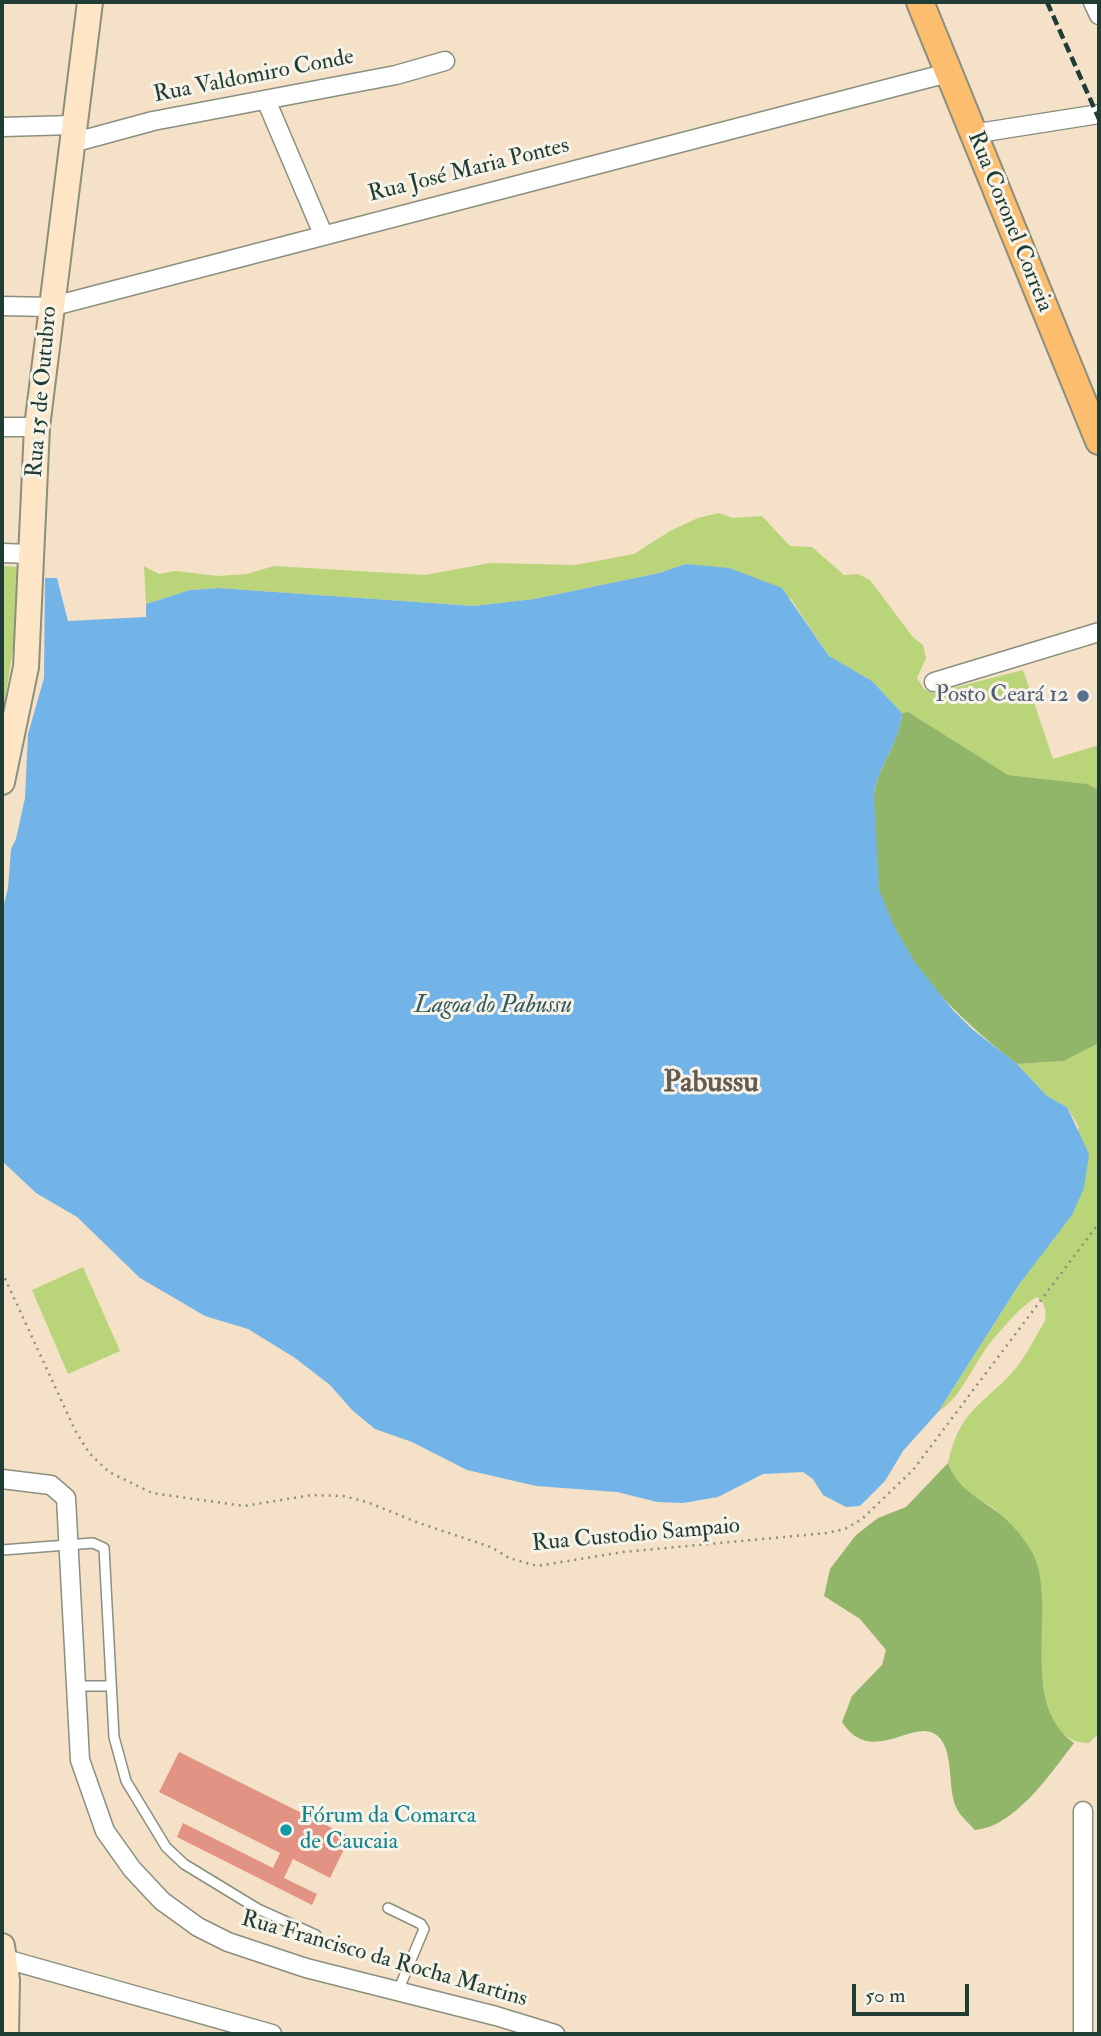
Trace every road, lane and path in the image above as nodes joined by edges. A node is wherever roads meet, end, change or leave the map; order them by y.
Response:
1 (90, 2) edge
2 (920, 2) edge
3 (1093, 2) edge
4 (1099, 15) edge
5 (445, 61) dead end
6 (948, 73) junction
7 (266, 100) junction
8 (1099, 114) edge
9 (2, 127) edge
10 (73, 134) junction
11 (972, 134) junction
12 (323, 234) junction
13 (2, 306) edge
14 (50, 307) junction
15 (2, 427) edge
16 (37, 427) junction
17 (1099, 441) edge
18 (2, 553) edge
19 (31, 554) junction
20 (1099, 632) edge
21 (934, 682) dead end
22 (2, 782) edge
23 (1099, 1223) edge
24 (2, 1272) edge
25 (2, 1479) edge
26 (69, 1544) junction
27 (2, 1550) edge
28 (76, 1686) junction
29 (111, 1686) junction
30 (1083, 1811) dead end
31 (388, 1908) dead end
32 (316, 1936) dead end
33 (2, 1946) edge
34 (2, 1958) edge
35 (398, 1991) junction
36 (6, 2034) edge
37 (272, 2034) edge
38 (555, 2034) edge
39 (1083, 2034) edge

1 - 10 main road, Rua 15 de Outubro
2 - 6 main road, Rua Coronel Correia
3 - 4 street
5 - 7 street, Rua Valdomiro Conde
6 - 11 main road, Rua Coronel Correia
6 - 12 street, Rua José Maria Pontes
7 - 10 street, Rua Valdomiro Conde
7 - 12 street
8 - 11 street
9 - 10 street, Rua Valdomiro Conde
10 - 14 main road, Rua 15 de Outubro
11 - 17 main road, Rua Coronel Correia
12 - 14 street, Rua José Maria Pontes
13 - 14 street, Rua José Maria Pontes
14 - 16 main road, Rua 15 de Outubro
15 - 16 street
16 - 19 main road, Rua 15 de Outubro
18 - 19 street
19 - 22 main road, Rua 15 de Outubro
20 - 21 street
23 - 24 path, Rua Custodio Sampaio
25 - 26 street, Rua Francisco da Rocha Martins
26 - 27 lane
26 - 28 street, Rua Francisco da Rocha Martins
26 - 29 lane
28 - 29 lane
28 - 35 street, Rua Francisco da Rocha Martins
29 - 32 lane
30 - 39 street
31 - 35 lane
33 - 34 main road
34 - 36 main road
34 - 37 street
35 - 38 street, Rua Francisco da Rocha Martins

